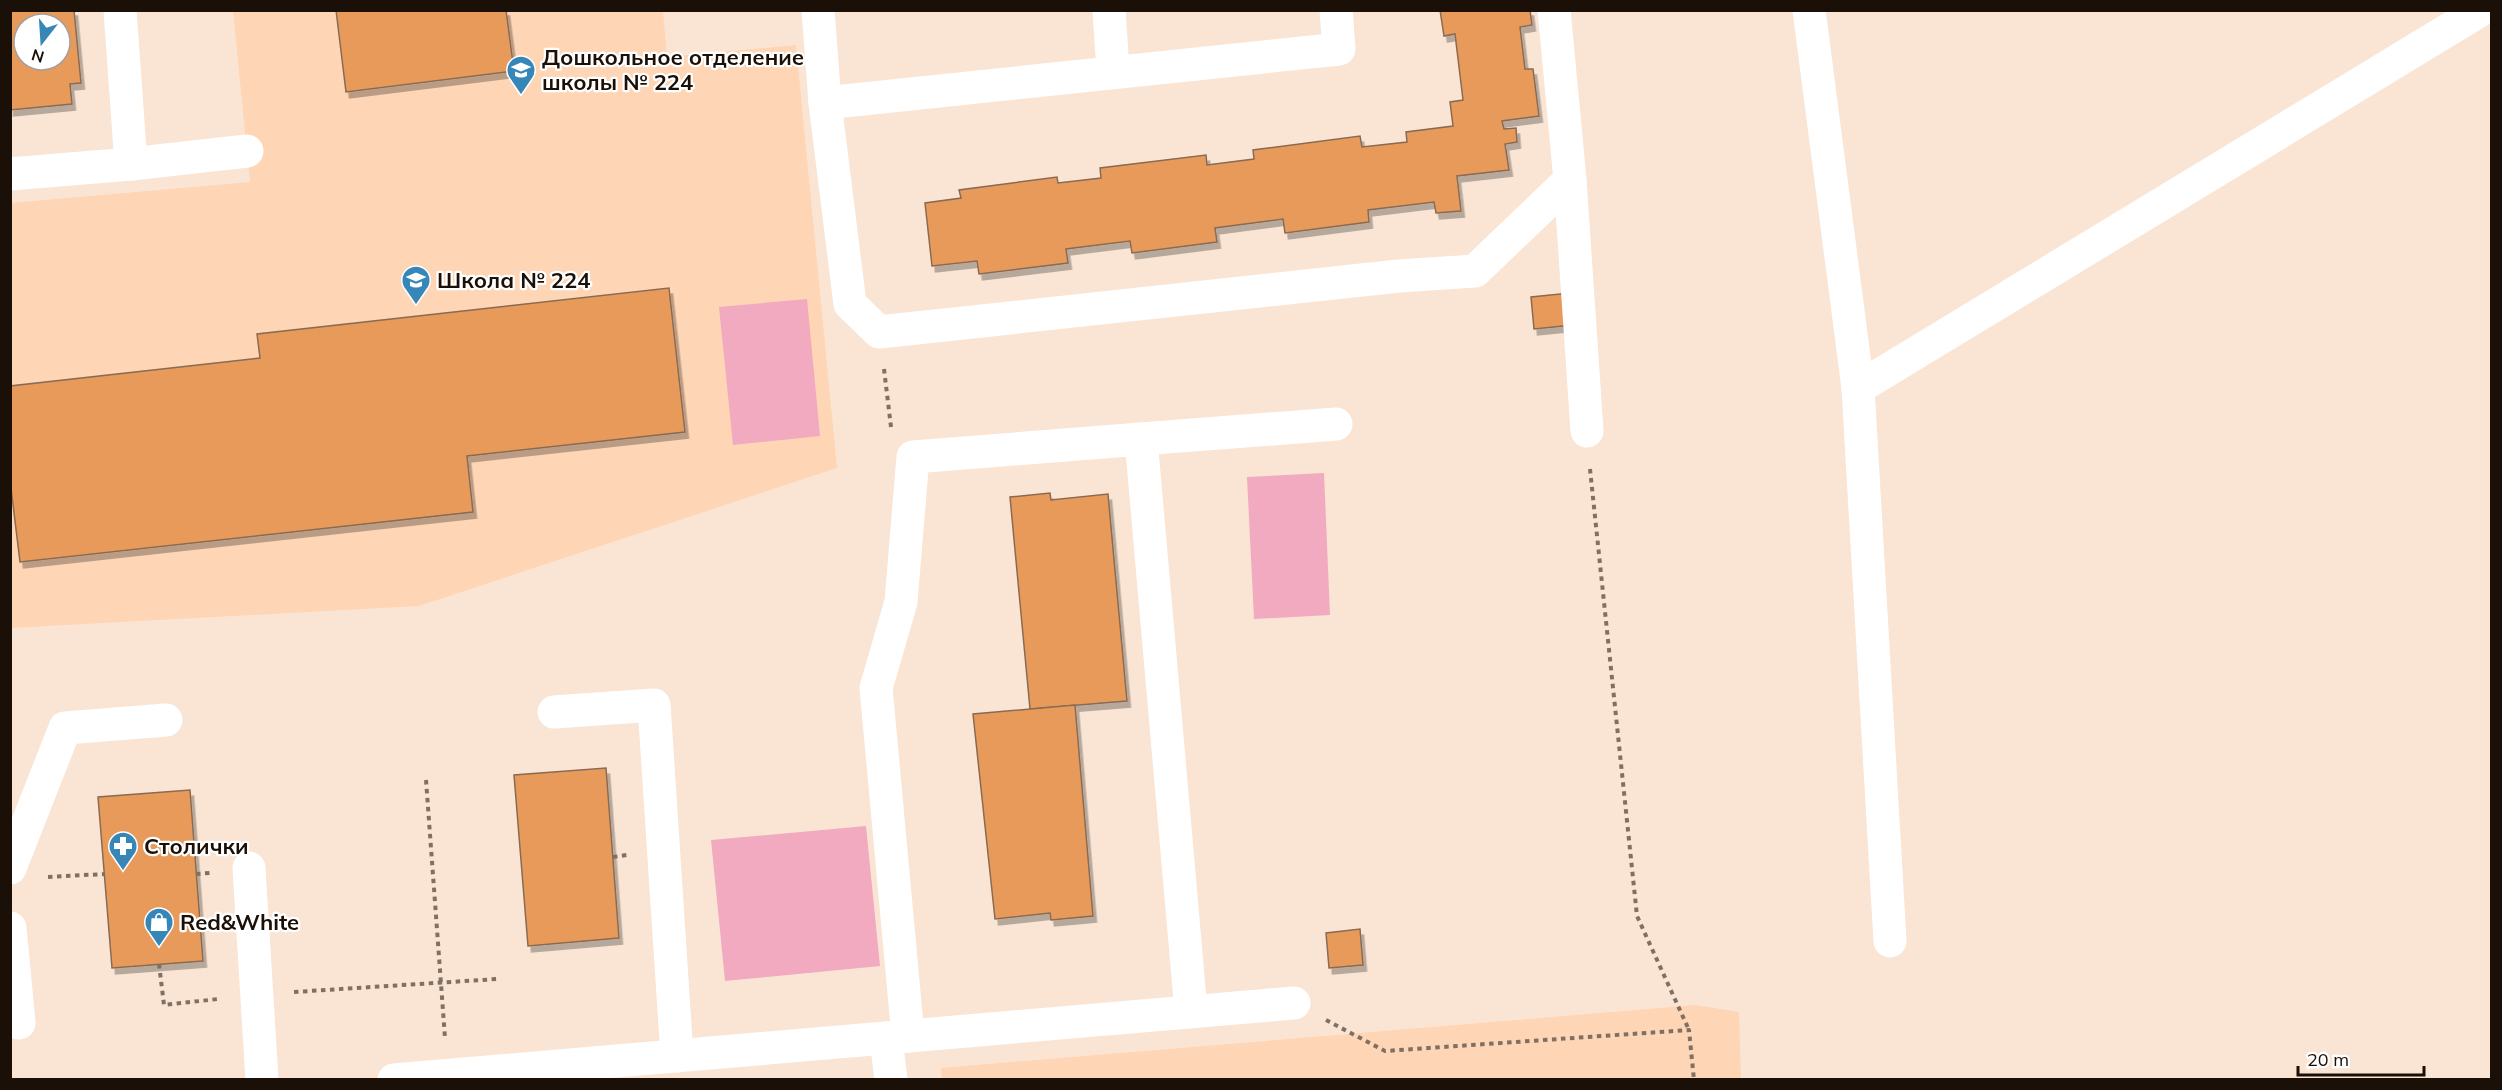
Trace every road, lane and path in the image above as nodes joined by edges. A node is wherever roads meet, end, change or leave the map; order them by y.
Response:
1 (120, 10) edge
2 (818, 10) edge
3 (1109, 10) edge
4 (1336, 10) edge
5 (1554, 10) edge
6 (1809, 10) edge
7 (2481, 10) edge
8 (1113, 71) junction
9 (825, 102) junction
10 (247, 151) dead end
11 (131, 164) junction
12 (10, 174) edge
13 (1570, 180) junction
14 (879, 332) junction
15 (1858, 388) junction
16 (1336, 424) dead end
17 (1587, 430) joint
18 (1141, 439) junction
19 (913, 457) junction
20 (554, 712) dead end
21 (166, 720) dead end
22 (426, 780) dead end
23 (10, 868) edge
24 (249, 868) dead end
25 (105, 874) dead end
26 (46, 877) dead end
27 (10, 928) edge
28 (1890, 941) dead end
29 (159, 964) dead end
30 (497, 979) dead end
31 (441, 981) junction
32 (257, 995) junction
33 (1294, 1003) joint
34 (1191, 1011) junction
35 (19, 1023) dead end
36 (1689, 1030) junction
37 (897, 1036) junction
38 (677, 1056) junction
39 (448, 1075) junction
40 (262, 1080) edge
41 (394, 1080) edge
42 (891, 1080) edge
43 (1694, 1080) edge

1 - 11 lane
2 - 9 lane
3 - 8 lane
4 - 8 lane
5 - 13 lane
6 - 15 lane
7 - 15 lane
8 - 9 lane
9 - 14 lane
10 - 11 lane
11 - 12 lane
13 - 14 lane
13 - 17 lane
14 - 19 path
15 - 28 lane
16 - 18 lane
17 - 36 path
18 - 19 lane
18 - 34 lane
19 - 37 lane
20 - 38 lane
21 - 23 lane
22 - 31 path
24 - 32 lane
25 - 26 path
27 - 35 lane
29 - 32 path
30 - 31 path
31 - 32 path
31 - 39 path
32 - 40 lane
33 - 34 lane
33 - 36 path
34 - 37 lane
36 - 43 path
37 - 38 lane
37 - 42 lane
38 - 39 lane
39 - 41 lane

